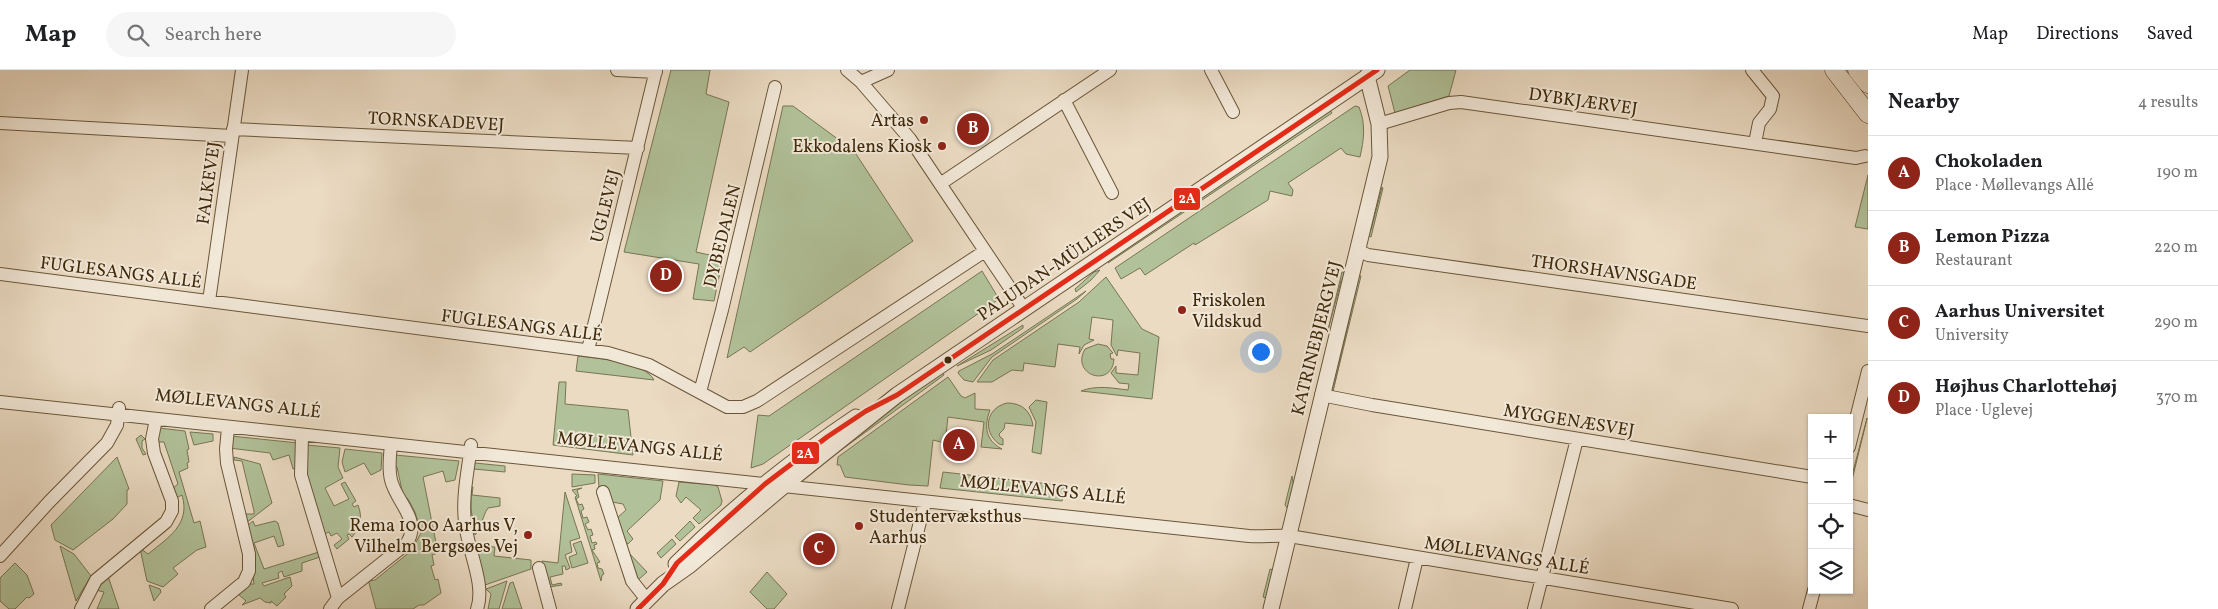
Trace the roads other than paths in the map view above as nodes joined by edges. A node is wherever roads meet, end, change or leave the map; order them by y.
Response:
1 (242, 70) edge
2 (617, 70) edge
3 (847, 70) edge
4 (888, 70) edge
5 (1110, 70) edge
6 (1211, 70) edge
7 (1752, 70) edge
8 (1834, 70) edge
9 (1857, 70) edge
10 (656, 71) edge
11 (1372, 73) edge
12 (861, 82) junction
13 (1868, 84) edge
14 (775, 87) dead end
15 (1064, 100) junction
16 (1233, 112) dead end
17 (1868, 114) edge
18 (0, 123) edge
19 (1379, 124) junction
20 (232, 132) junction
21 (1755, 143) junction
22 (638, 148) junction
23 (1866, 156) dead end
24 (940, 184) junction
25 (1112, 193) dead end
26 (1357, 250) junction
27 (985, 251) junction
28 (0, 274) edge
29 (209, 301) junction
30 (1024, 309) junction
31 (1868, 326) edge
32 (588, 350) junction
33 (1868, 371) edge
34 (700, 392) junction
35 (0, 395) edge
36 (1334, 398) junction
37 (0, 402) edge
38 (119, 412) junction
39 (1863, 412) edge
40 (156, 419) junction
41 (228, 428) junction
42 (302, 435) junction
43 (1853, 437) edge
44 (1577, 439) junction
45 (391, 444) junction
46 (470, 449) junction
47 (1808, 476) edge
48 (779, 482) junction
49 (603, 492) dead end
50 (924, 502) junction
51 (1853, 506) edge
52 (1868, 510) edge
53 (1282, 536) junction
54 (0, 556) edge
55 (1417, 558) junction
56 (539, 568) dead end
57 (1541, 578) junction
58 (1813, 594) edge
59 (338, 598) junction
60 (642, 605) edge
61 (1678, 605) edge
62 (81, 609) edge
63 (211, 609) edge
64 (330, 609) edge
65 (478, 609) edge
66 (550, 609) edge
67 (898, 609) edge
68 (1271, 609) edge
69 (1405, 609) edge
70 (1534, 609) edge
71 (1732, 609) edge
72 (1810, 609) edge

1 - 20 street, FALKEVEJ
2 - 10 street
3 - 12 street
4 - 12 street
5 - 15 street
6 - 16 street
7 - 21 street
8 - 17 main road
9 - 13 main road
10 - 22 street, UGLEVEJ
11 - 19 street, KATRINEBJERGVEJ
11 - 30 street, PALUDAN-MÜLLERS VEJ
12 - 24 street
14 - 34 street, DYBEDALEN
15 - 24 street
15 - 25 street
18 - 20 street, TORNSKADEVEJ
19 - 21 street, DYBKJÆRVEJ
19 - 26 street, KATRINEBJERGVEJ
20 - 22 street, TORNSKADEVEJ
20 - 29 street, FALKEVEJ
21 - 23 street, DYBKJÆRVEJ
22 - 32 street, UGLEVEJ
24 - 27 street
26 - 31 street, THORSHAVNSGADE
26 - 36 street, KATRINEBJERGVEJ
27 - 30 street
27 - 34 street, FUGLESANGS ALLÉ
28 - 29 street, FUGLESANGS ALLÉ
29 - 32 street, FUGLESANGS ALLÉ
30 - 48 street, PALUDAN-MÜLLERS VEJ
32 - 34 street, FUGLESANGS ALLÉ
33 - 39 street
35 - 38 street, MØLLEVANGS ALLÉ
36 - 44 street, MYGGENÆSVEJ
36 - 53 street, KATRINEBJERGVEJ
37 - 38 street, MØLLEVANGS ALLÉ
38 - 40 street, MØLLEVANGS ALLÉ
38 - 46 street, MØLLEVANGS ALLÉ
38 - 54 street
39 - 43 street
40 - 41 street, MØLLEVANGS ALLÉ
40 - 62 street
41 - 42 street, MØLLEVANGS ALLÉ
41 - 63 street
42 - 45 street, MØLLEVANGS ALLÉ
42 - 59 street
44 - 47 street, MYGGENÆSVEJ
44 - 57 street
45 - 46 street, MØLLEVANGS ALLÉ
45 - 59 street
46 - 48 street, MØLLEVANGS ALLÉ
46 - 65 street
48 - 50 street, MØLLEVANGS ALLÉ
48 - 53 street, MØLLEVANGS ALLÉ
48 - 60 street, PALUDAN-MÜLLERS VEJ
49 - 60 street, PALUDAN-MÜLLERS VEJ
50 - 53 street, MØLLEVANGS ALLÉ
50 - 67 street
51 - 52 street
53 - 55 street, MØLLEVANGS ALLÉ
53 - 68 street, KATRINEBJERGVEJ
55 - 57 street, MØLLEVANGS ALLÉ
55 - 69 street
56 - 66 street
57 - 61 street, MØLLEVANGS ALLÉ
57 - 70 street
58 - 72 street
59 - 64 street
61 - 71 street, MØLLEVANGS ALLÉ

